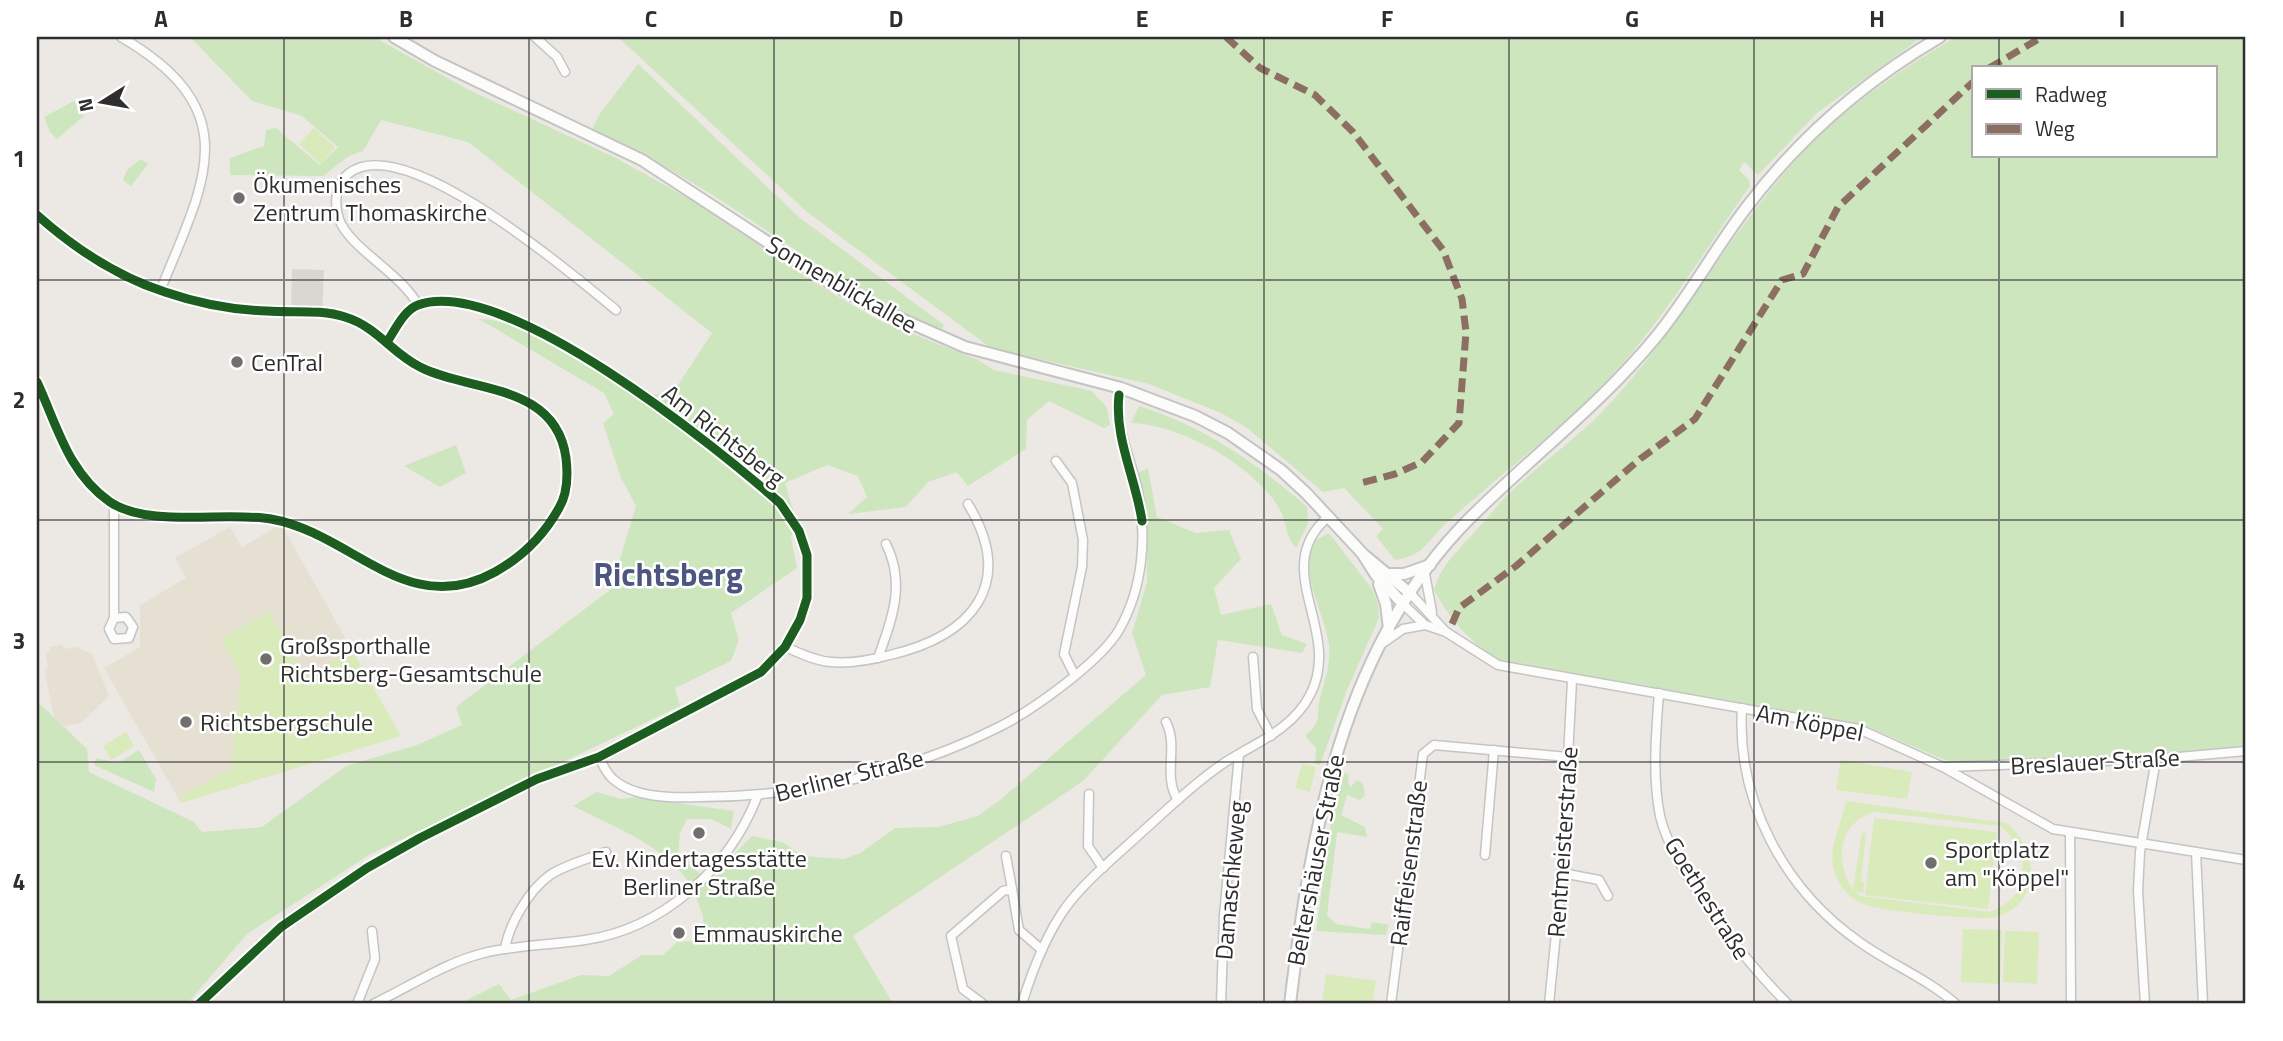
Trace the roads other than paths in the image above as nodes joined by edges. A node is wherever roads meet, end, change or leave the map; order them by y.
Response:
1 (121, 37) edge
2 (395, 37) edge
3 (535, 37) edge
4 (1940, 37) edge
5 (565, 72) dead end
6 (37, 215) edge
7 (160, 291) junction
8 (418, 305) junction
9 (617, 310) dead end
10 (387, 342) junction
11 (37, 382) edge
12 (1121, 388) junction
13 (1056, 461) dead end
14 (968, 504) dead end
15 (114, 505) junction
16 (1329, 516) junction
17 (886, 544) dead end
18 (1362, 553) junction
19 (1433, 563) junction
20 (1390, 574) junction
21 (1425, 574) junction
22 (1376, 575) junction
23 (1411, 594) junction
24 (1404, 605) junction
25 (1433, 615) junction
26 (114, 618) dead end
27 (1425, 625) junction
28 (1389, 629) junction
29 (1446, 632) junction
30 (1380, 645) junction
31 (785, 646) junction
32 (1252, 657) dead end
33 (878, 658) junction
34 (1074, 674) junction
35 (1572, 680) junction
36 (1659, 693) junction
37 (1742, 708) junction
38 (1166, 722) dead end
39 (1270, 736) junction
40 (1494, 750) junction
41 (2246, 751) edge
42 (1239, 755) junction
43 (599, 757) junction
44 (1568, 757) junction
45 (2156, 759) junction
46 (1943, 767) junction
47 (1089, 794) dead end
48 (757, 797) junction
49 (1178, 800) junction
50 (2070, 833) junction
51 (2142, 844) junction
52 (606, 852) dead end
53 (2196, 852) junction
54 (1485, 855) dead end
55 (1006, 856) dead end
56 (2246, 860) edge
57 (1103, 868) junction
58 (1562, 873) junction
59 (1012, 889) junction
60 (1608, 896) dead end
61 (372, 930) dead end
62 (505, 949) junction
63 (1042, 950) junction
64 (199, 1004) edge
65 (357, 1004) edge
66 (373, 1004) edge
67 (984, 1004) edge
68 (1023, 1004) edge
69 (1221, 1004) edge
70 (1290, 1004) edge
71 (1391, 1004) edge
72 (1549, 1004) edge
73 (1788, 1004) edge
74 (1956, 1004) edge
75 (2071, 1004) edge
76 (2145, 1004) edge
77 (2203, 1004) edge

1 - 7 street
2 - 12 main road, Sonnenblickallee
3 - 5 street
4 - 19 main road, Beltershäuser Straße
6 - 7 street
7 - 10 street
8 - 9 street
8 - 10 street
8 - 31 street, Am Richtsberg
10 - 15 street
11 - 15 street
12 - 16 main road, Sonnenblickallee
12 - 34 street, Berliner Straße
13 - 34 street
14 - 33 street
15 - 26 street
16 - 18 main road, Sonnenblickallee
16 - 39 street
17 - 33 street
18 - 20 main road, Sonnenblickallee
18 - 22 main road, Sonnenblickallee
19 - 20 main road
19 - 21 main road, Beltershäuser Straße
20 - 23 main road, Sonnenblickallee
21 - 23 main road, Beltershäuser Straße
21 - 25 street
22 - 24 main road, Sonnenblickallee
22 - 28 main road
23 - 24 main road, Beltershäuser Straße
23 - 25 street, Am Köppel
24 - 27 street, Am Köppel
24 - 28 main road, Beltershäuser Straße
25 - 29 street, Am Köppel
27 - 29 street, Am Köppel
27 - 30 street
28 - 30 main road, Beltershäuser Straße
29 - 35 street, Am Köppel
30 - 70 main road, Beltershäuser Straße
31 - 33 street
31 - 43 street, Am Richtsberg
32 - 39 street
34 - 48 street, Berliner Straße
35 - 36 street, Am Köppel
35 - 44 street, Rentmeisterstraße
36 - 37 street, Am Köppel
36 - 73 street, Goethestraße
37 - 46 street, Am Köppel
37 - 74 street
38 - 49 street
39 - 42 street
40 - 44 street, Raiffeisenstraße
40 - 54 street
40 - 71 street, Raiffeisenstraße
41 - 45 street, Breslauer Straße
42 - 49 street
42 - 69 street, Damaschkeweg
43 - 48 street, Berliner Straße
43 - 64 street, Am Richtsberg
44 - 58 street, Rentmeisterstraße
45 - 46 street, Breslauer Straße
45 - 51 street
46 - 50 street, Am Köppel
47 - 57 street
48 - 62 street
49 - 57 street
50 - 51 street, Am Köppel
50 - 75 street
51 - 53 street, Am Köppel
51 - 76 street
52 - 62 street
53 - 56 street, Am Köppel
53 - 77 street
55 - 59 street
57 - 63 street
58 - 60 street
58 - 72 street, Rentmeisterstraße
59 - 63 street
59 - 67 street
61 - 65 street
62 - 66 street
63 - 68 street

